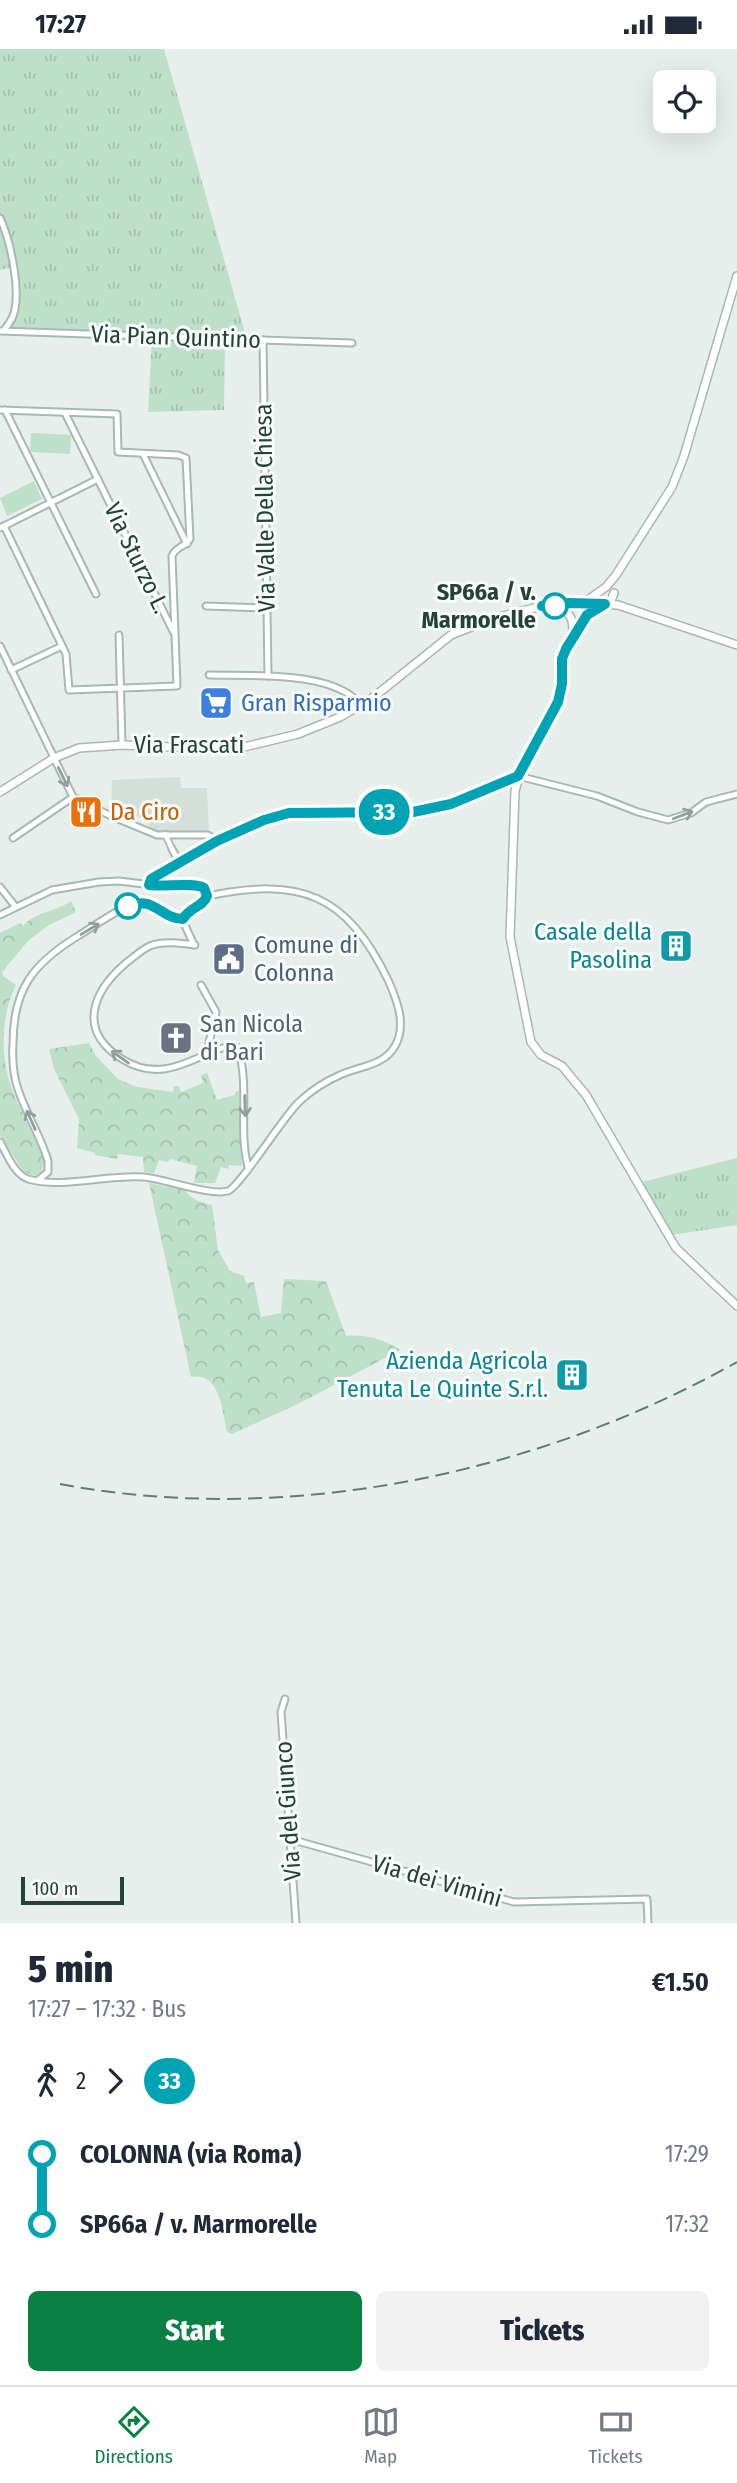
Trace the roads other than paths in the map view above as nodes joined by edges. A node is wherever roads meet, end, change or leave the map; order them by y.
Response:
1 (0, 218) edge
2 (3, 233) edge
3 (737, 276) edge
4 (2, 331) edge
5 (263, 340) junction
6 (352, 343) dead end
7 (2, 410) edge
8 (65, 413) junction
9 (143, 454) junction
10 (98, 479) junction
11 (51, 502) junction
12 (2, 527) edge
13 (187, 544) junction
14 (621, 569) junction
15 (602, 590) junction
16 (614, 593) junction
17 (96, 594) dead end
18 (583, 603) junction
19 (605, 604) junction
20 (206, 606) dead end
21 (542, 606) junction
22 (266, 608) junction
23 (633, 609) junction
24 (119, 635) dead end
25 (175, 636) junction
26 (572, 639) junction
27 (737, 645) edge
28 (0, 646) edge
29 (62, 646) junction
30 (11, 670) junction
31 (209, 675) dead end
32 (268, 676) junction
33 (121, 688) junction
34 (361, 706) junction
35 (122, 745) junction
36 (54, 758) junction
37 (518, 776) junction
38 (0, 792) edge
39 (737, 794) edge
40 (73, 797) junction
41 (165, 834) junction
42 (13, 838) dead end
43 (217, 841) junction
44 (172, 849) joint
45 (179, 862) junction
46 (149, 885) junction
47 (0, 887) edge
48 (207, 894) junction
49 (15, 907) junction
50 (0, 915) edge
51 (183, 919) junction
52 (201, 985) dead end
53 (206, 1056) junction
54 (0, 1142) edge
55 (248, 1167) junction
56 (38, 1180) junction
57 (737, 1305) edge
58 (285, 1699) dead end
59 (290, 1839) junction
60 (296, 1923) edge
61 (649, 1923) edge

1 - 2 street
2 - 4 street
3 - 14 street
4 - 5 street, Via Pian Quintino
5 - 6 street, Via Pian Quintino
5 - 22 street, Via Valle Della Chiesa
7 - 8 street
7 - 11 street
8 - 9 street
8 - 10 street, Via Sturzo L.
9 - 13 street
9 - 13 street
10 - 11 street
10 - 25 street, Via Sturzo L.
11 - 12 street
11 - 17 street
12 - 29 street
13 - 25 street
14 - 15 street
14 - 16 street
15 - 18 street
15 - 19 street
16 - 19 street
16 - 23 street
18 - 19 street, Via Frascati
18 - 21 street, Via Frascati
19 - 23 street, Via Frascati
19 - 26 street
20 - 22 street
21 - 26 street
21 - 34 street, Via Frascati
22 - 32 street, Via Valle Della Chiesa
23 - 27 street
24 - 33 street
25 - 33 street
26 - 37 street
28 - 30 street
29 - 30 street
29 - 33 street
30 - 36 street
31 - 32 street
32 - 34 street
33 - 35 street
34 - 35 street, Via Frascati
35 - 36 street, Via Frascati
36 - 38 street, Via Frascati
36 -> 40 street
37 -> 39 street
37 - 43 street
37 - 57 street
40 - 41 street
40 - 42 street
41 - 43 street
41 - 44 street
43 - 45 street
44 - 45 street
45 - 46 street
46 - 48 street
46 - 49 street
47 - 49 street
48 - 51 street
48 - 55 street
49 - 50 street
53 -> 51 street
56 -> 51 street
52 - 53 street
53 -> 55 street
54 - 56 street
55 - 56 street
58 - 59 street, Via del Giunco
59 - 60 street, Via del Giunco
59 - 61 street, Via dei Vimini

